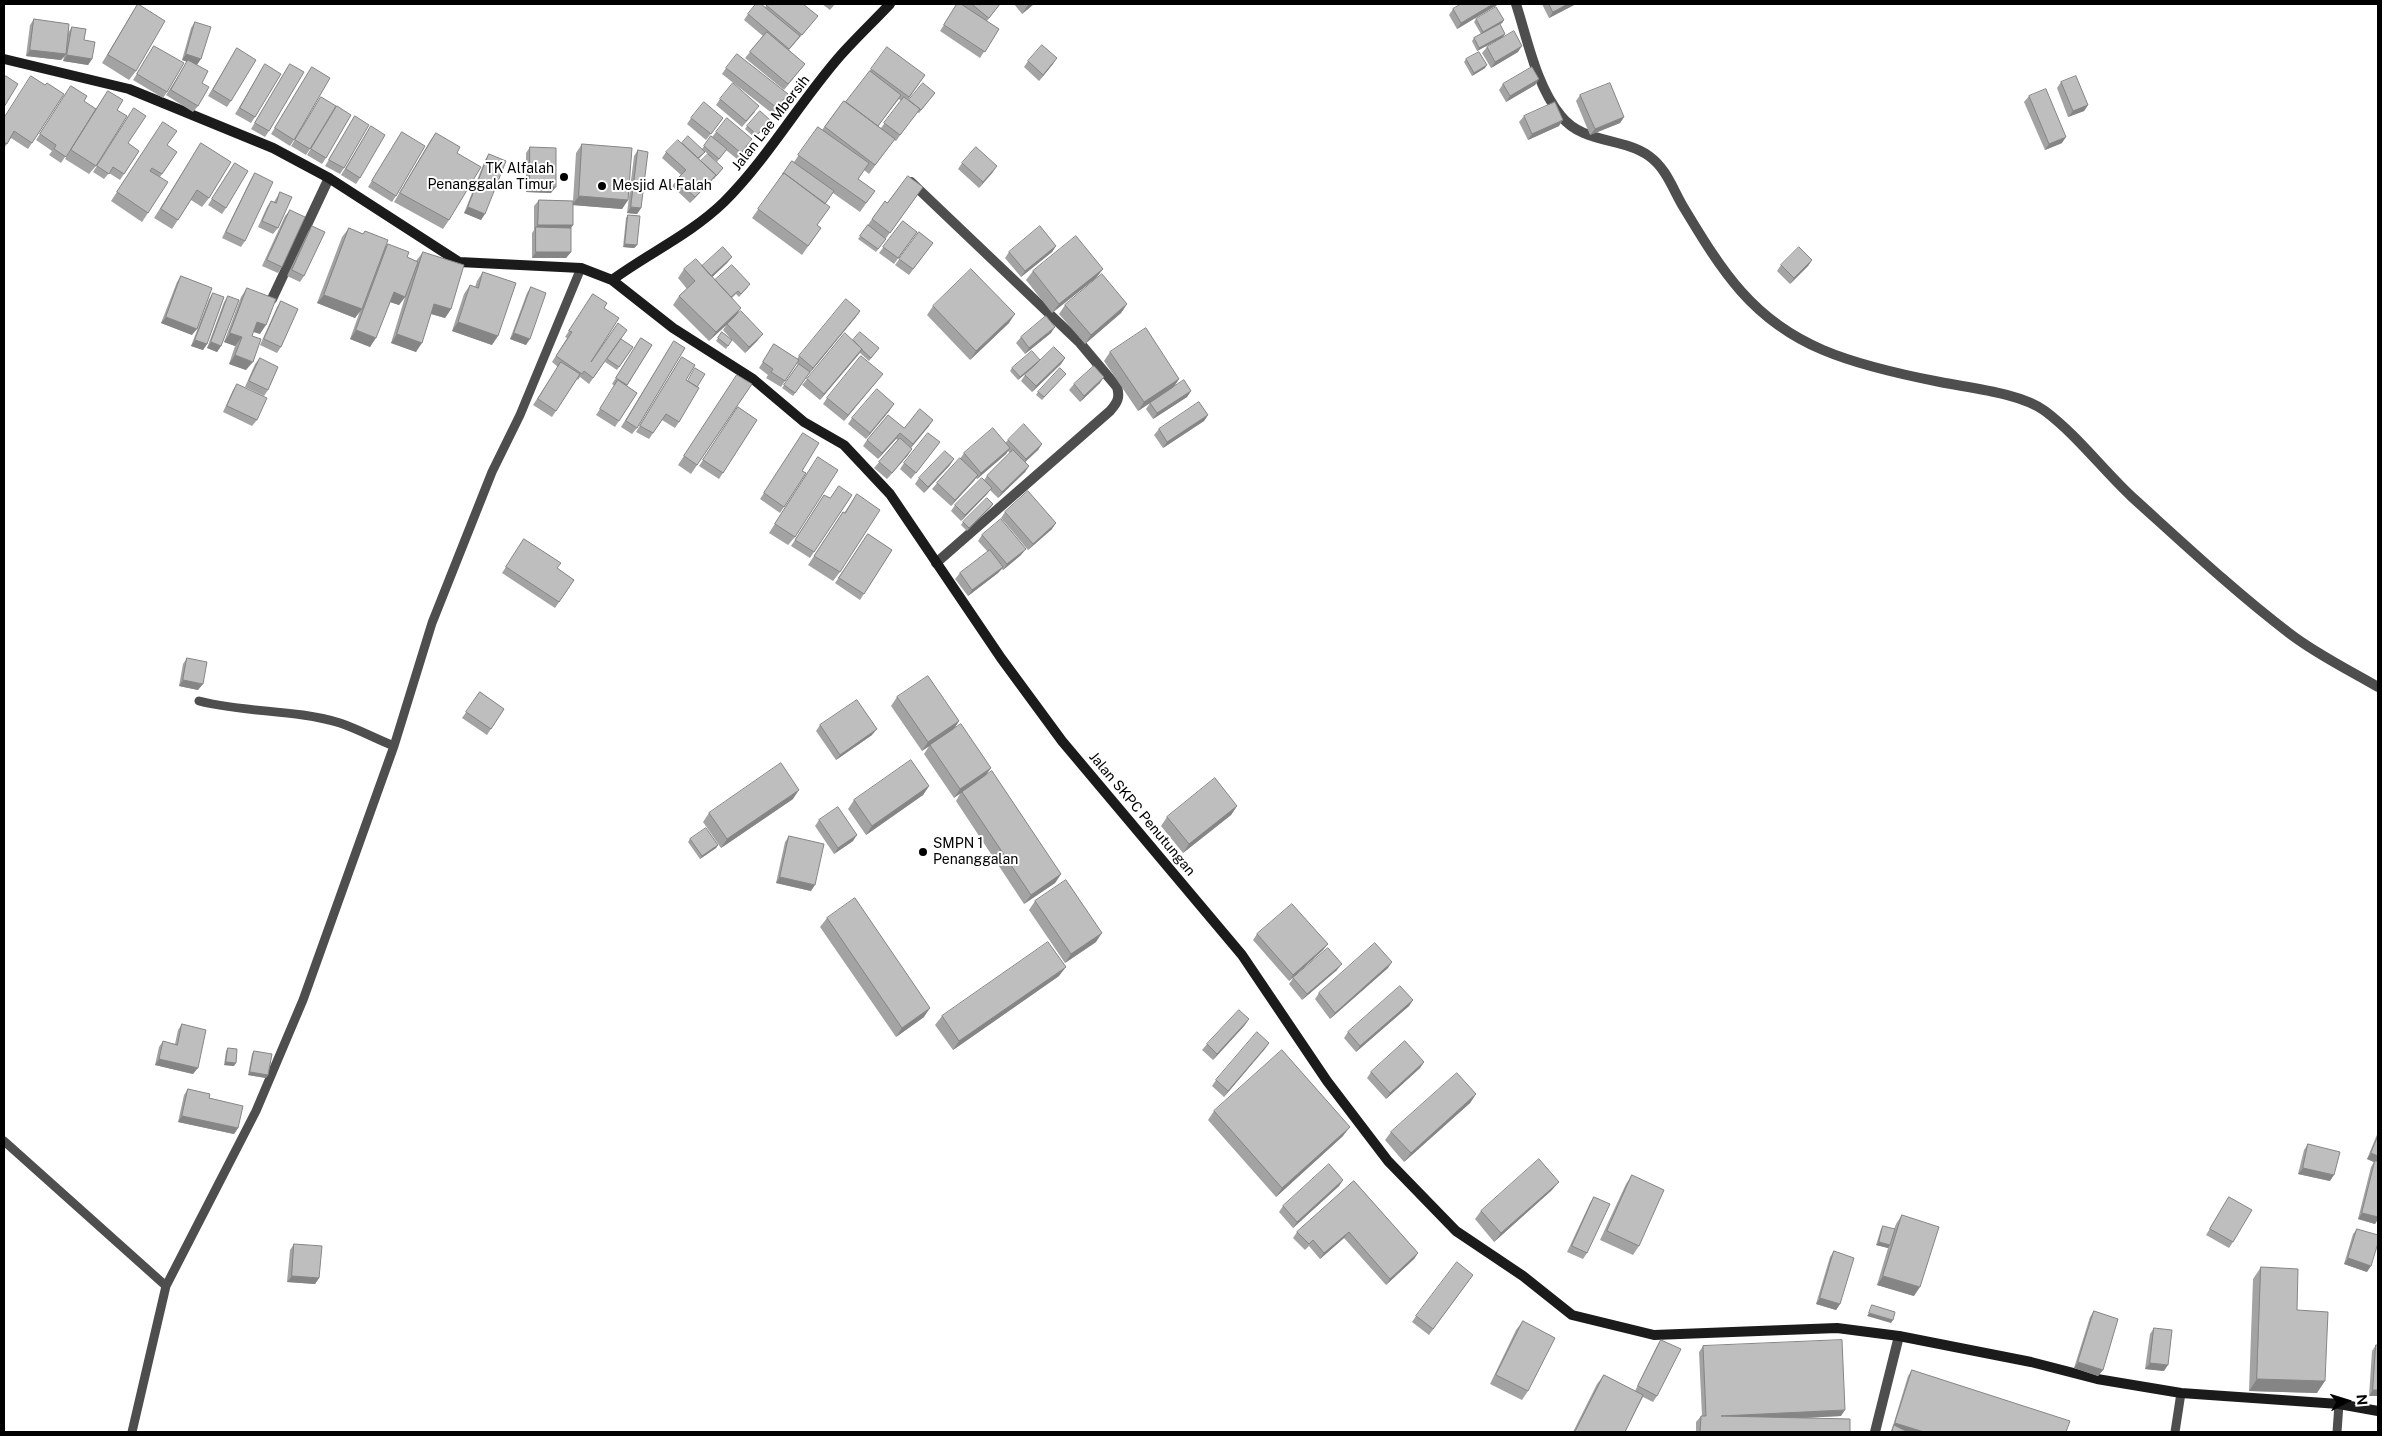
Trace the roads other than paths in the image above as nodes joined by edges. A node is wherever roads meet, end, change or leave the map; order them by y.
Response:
1 (890, 4) edge
2 (1516, 4) edge
3 (4, 58) edge
4 (329, 178) junction
5 (910, 182) edge
6 (581, 268) junction
7 (612, 280) junction
8 (272, 299) edge
9 (936, 563) junction
10 (2378, 687) edge
11 (199, 701) dead end
12 (394, 746) junction
13 (4, 1141) edge
14 (166, 1286) junction
15 (1899, 1336) junction
16 (2181, 1393) junction
17 (2339, 1404) junction
18 (2378, 1411) edge
19 (2176, 1429) edge
20 (132, 1432) edge
21 (1875, 1432) edge
22 (2337, 1432) edge

1 - 7 street, Jalan Lae Mbersih
2 - 10 street
3 - 4 street, Jalan SKPC Penutungan
4 - 6 street, Jalan SKPC Penutungan
4 - 8 street
5 - 9 street
6 - 7 street, Jalan SKPC Penutungan
6 - 12 lane
7 - 9 street, Jalan SKPC Penutungan
9 - 15 street, Jalan SKPC Penutungan
11 - 12 lane
12 - 14 lane
13 - 14 lane
14 - 20 lane
15 - 16 street, Jalan SKPC Penutungan
15 - 21 street
16 - 17 street, Jalan SKPC Penutungan
16 - 19 lane
17 - 18 street, Jalan SKPC Penutungan
17 - 22 lane

